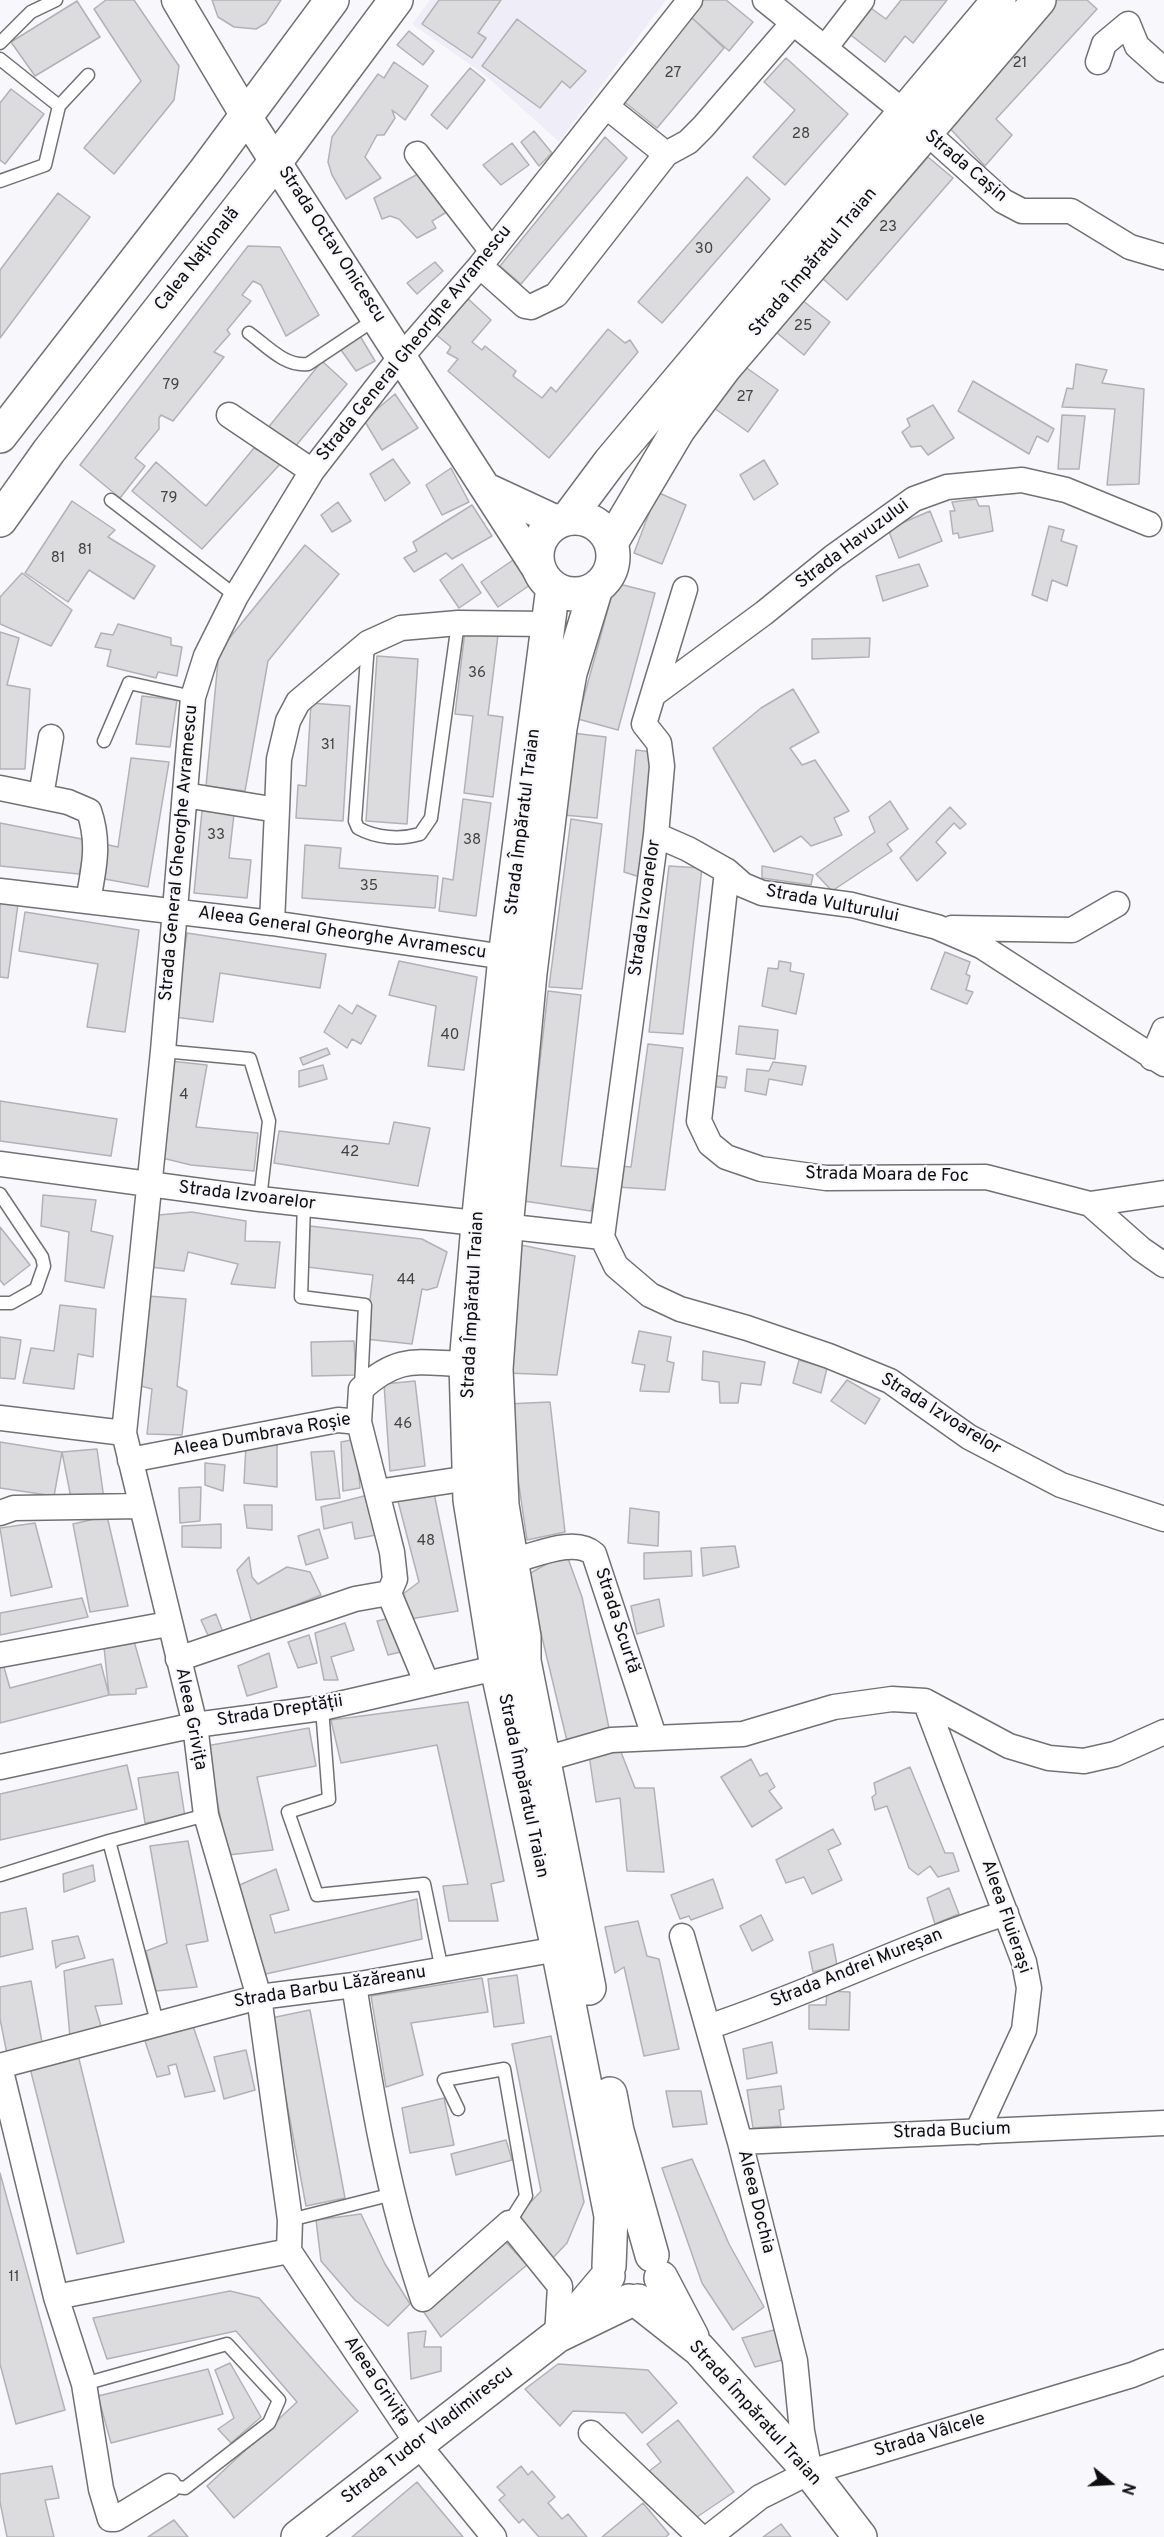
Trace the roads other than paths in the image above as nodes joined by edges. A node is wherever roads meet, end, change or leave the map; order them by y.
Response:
1 (56, 0) edge
2 (177, 0) edge
3 (332, 0) edge
4 (396, 0) edge
5 (690, 0) edge
6 (765, 0) edge
7 (862, 0) edge
8 (999, 0) edge
9 (1039, 0) edge
10 (793, 23) junction
11 (0, 43) edge
12 (825, 48) junction
13 (0, 59) edge
14 (1098, 62) dead end
15 (1164, 69) edge
16 (88, 75) dead end
17 (59, 106) junction
18 (607, 107) junction
19 (246, 116) junction
20 (914, 123) junction
21 (417, 154) dead end
22 (666, 154) junction
23 (276, 161) junction
24 (0, 181) edge
25 (1164, 257) edge
26 (486, 258) junction
27 (378, 318) junction
28 (249, 333) dead end
29 (402, 356) junction
30 (229, 415) dead end
31 (0, 436) edge
32 (312, 471) junction
33 (488, 489) junction
34 (111, 500) dead end
35 (563, 519) junction
36 (0, 520) edge
37 (1149, 524) dead end
38 (611, 543) junction
39 (547, 580) junction
40 (596, 588) junction
41 (685, 589) dead end
42 (236, 596) junction
43 (458, 624) junction
44 (547, 624) junction
45 (368, 643) junction
46 (654, 694) junction
47 (193, 697) junction
48 (51, 737) dead end
49 (104, 741) dead end
50 (0, 789) edge
51 (185, 795) junction
52 (41, 796) junction
53 (277, 810) junction
54 (656, 835) junction
55 (727, 871) junction
56 (0, 891) edge
57 (88, 901) junction
58 (1117, 904) dead end
59 (175, 911) junction
60 (272, 923) junction
61 (937, 927) junction
62 (505, 957) junction
63 (1164, 1030) edge
64 (163, 1051) junction
65 (1158, 1061) edge
66 (0, 1164) edge
67 (147, 1185) junction
68 (1164, 1193) edge
69 (0, 1194) edge
70 (260, 1199) junction
71 (304, 1203) junction
72 (1090, 1204) junction
73 (492, 1226) junction
74 (602, 1237) junction
75 (1164, 1265) edge
76 (0, 1303) edge
77 (466, 1364) junction
78 (361, 1389) junction
79 (0, 1418) edge
80 (359, 1422) junction
81 (124, 1433) junction
82 (130, 1460) junction
83 (469, 1478) junction
84 (377, 1492) junction
85 (141, 1506) junction
86 (0, 1513) edge
87 (1164, 1519) edge
88 (511, 1561) junction
89 (389, 1593) junction
90 (168, 1623) junction
91 (0, 1655) edge
92 (178, 1659) junction
93 (510, 1665) junction
94 (427, 1684) junction
95 (925, 1701) junction
96 (322, 1708) junction
97 (195, 1725) junction
98 (1164, 1732) edge
99 (654, 1736) junction
100 (545, 1759) junction
101 (0, 1767) edge
102 (206, 1815) junction
103 (109, 1841) junction
104 (0, 1875) edge
105 (1006, 1913) junction
106 (682, 1936) dead end
107 (558, 1949) junction
108 (442, 1970) junction
109 (354, 1985) junction
110 (259, 1997) junction
111 (157, 2022) junction
112 (708, 2027) junction
113 (0, 2067) edge
114 (458, 2109) dead end
115 (1164, 2123) edge
116 (977, 2132) junction
117 (740, 2142) junction
118 (393, 2194) junction
119 (290, 2220) junction
120 (509, 2223) junction
121 (289, 2250) junction
122 (657, 2267) junction
123 (609, 2271) junction
124 (56, 2297) junction
125 (634, 2301) junction
126 (557, 2336) junction
127 (699, 2349) junction
128 (1164, 2362) edge
129 (84, 2384) junction
130 (591, 2433) dead end
131 (417, 2443) junction
132 (810, 2472) junction
133 (169, 2486) joint
134 (298, 2537) edge
135 (494, 2537) edge
136 (700, 2537) edge
137 (709, 2537) edge
138 (860, 2537) edge

1 - 11 lane
2 - 19 street, Strada Octav Onicescu
3 - 19 main road
4 - 23 main road, Calea Națională
5 - 18 street, Strada General Gheorghe Avramescu
6 - 10 street, Strada Cașin
7 - 12 street
8 - 20 main road, Strada Împăratul Traian
9 - 20 main road, Strada Împăratul Traian
10 - 12 street, Strada Cașin
10 - 22 street
12 - 20 street, Strada Cașin
13 - 17 lane
14 - 15 street
16 - 17 lane
17 - 24 lane
18 - 22 street
18 - 26 street, Strada General Gheorghe Avramescu
19 - 23 street, Strada Octav Onicescu
19 - 31 main road
20 - 25 street, Strada Cașin
20 - 35 main road, Strada Împăratul Traian
20 - 38 main road, Strada Împăratul Traian
21 - 26 street
22 - 26 street
23 - 27 street, Strada Octav Onicescu
23 - 36 main road, Calea Națională
26 - 29 street, Strada General Gheorghe Avramescu
27 - 28 lane
27 - 29 street, Strada Octav Onicescu
29 - 32 street, Strada General Gheorghe Avramescu
29 - 33 street, Strada Octav Onicescu
30 - 32 street
32 - 42 street, Strada General Gheorghe Avramescu
33 - 35 street
33 - 39 street, Strada Octav Onicescu
34 - 42 lane
35 - 38 main road
35 - 39 main road
37 - 46 street, Strada Havuzului
38 - 40 main road
39 - 40 main road
39 - 44 main road, Strada Împăratul Traian
40 - 73 main road, Strada Împăratul Traian
41 - 46 street, Strada Izvoarelor
42 - 47 street, Strada General Gheorghe Avramescu
43 - 44 street
43 - 45 street
43 - 45 lane
44 - 62 main road, Strada Împăratul Traian
45 - 53 street
46 - 54 street, Strada Izvoarelor
47 - 49 lane
47 - 51 street, Strada General Gheorghe Avramescu
48 - 52 street
50 - 52 street
51 - 53 street
51 - 59 street, Strada General Gheorghe Avramescu
52 - 57 street
53 - 60 street
54 - 55 street, Strada Vulturului
54 - 74 street, Strada Izvoarelor
55 - 61 street, Strada Vulturului
55 - 72 street, Strada Moara de Foc
56 - 57 street, Aleea General Gheorghe Avramescu
57 - 59 street, Aleea General Gheorghe Avramescu
58 - 61 street
59 - 60 street, Aleea General Gheorghe Avramescu
59 - 64 street, Strada General Gheorghe Avramescu
60 - 62 street, Aleea General Gheorghe Avramescu
61 - 65 street, Strada Vulturului
62 - 73 main road, Strada Împăratul Traian
63 - 65 street
64 - 67 street, Strada General Gheorghe Avramescu
64 - 70 lane
66 - 67 street, Strada Izvoarelor
67 - 70 street, Strada Izvoarelor
67 - 81 street, Aleea Grivița
68 - 72 street, Strada Moara de Foc
69 - 76 lane
70 - 71 street, Strada Izvoarelor
71 - 73 street, Strada Izvoarelor
71 - 78 lane
72 - 75 street
73 - 74 street, Strada Izvoarelor
73 - 77 main road, Strada Împăratul Traian
73 - 88 main road, Strada Împăratul Traian
74 - 87 street, Strada Izvoarelor
77 - 78 street, Aleea Dumbrava Roșie
77 - 83 main road, Strada Împăratul Traian
78 - 80 street, Aleea Dumbrava Roșie
79 - 81 street
80 - 82 street, Aleea Dumbrava Roșie
80 - 84 street
81 - 82 street, Aleea Grivița
82 - 85 street, Aleea Grivița
83 - 84 street
83 - 93 main road, Strada Împăratul Traian
84 - 89 street
85 - 86 street
85 - 90 street, Aleea Grivița
88 - 93 main road, Strada Împăratul Traian
88 - 99 street, Strada Scurtă
89 - 92 street
89 - 94 street
90 - 91 street
90 - 92 street, Aleea Grivița
92 - 97 street, Aleea Grivița
93 - 94 street, Strada Dreptății
93 - 100 main road, Strada Împăratul Traian
93 - 107 main road, Strada Împăratul Traian
94 - 96 street, Strada Dreptății
95 - 98 street
95 - 99 street
95 - 105 street, Aleea Fluierași
96 - 97 street, Strada Dreptății
96 - 108 lane
97 - 101 street, Strada Dreptății
97 - 102 street, Aleea Grivița
99 - 100 street
100 - 122 main road, Strada Împăratul Traian
102 - 103 lane
102 - 110 street, Aleea Grivița
103 - 104 lane
103 - 111 lane
105 - 112 street, Strada Andrei Mureșan
105 - 116 street, Aleea Fluierași
106 - 112 street, Aleea Dochia
107 - 108 street, Strada Barbu Lăzăreanu
107 - 123 main road, Strada Împăratul Traian
108 - 109 street, Strada Barbu Lăzăreanu
109 - 110 street, Strada Barbu Lăzăreanu
109 - 118 street
110 - 111 street, Strada Barbu Lăzăreanu
110 - 119 street, Aleea Grivița
111 - 113 street, Strada Barbu Lăzăreanu
112 - 117 street, Aleea Dochia
113 - 124 street
114 - 120 lane
115 - 116 street, Strada Bucium
116 - 117 street, Strada Bucium
117 - 132 street, Aleea Dochia
118 - 119 lane
118 - 120 street
119 - 121 street, Aleea Grivița
120 - 126 street
121 - 124 street
121 - 131 street, Aleea Grivița
122 - 123 main road
122 - 125 main road
122 - 127 main road, Strada Împăratul Traian
123 - 125 main road
123 - 126 main road, Strada Tudor Vladimirescu
124 - 129 street
125 - 126 main road, Strada Tudor Vladimirescu
125 - 127 main road, Strada Împăratul Traian
126 - 131 main road, Strada Tudor Vladimirescu
127 - 132 main road, Strada Împăratul Traian
128 - 132 street, Strada Vâlcele
129 - 133 street
129 - 133 lane
130 - 136 street
131 - 134 main road, Strada Tudor Vladimirescu
131 - 135 street, Aleea Grivița
132 - 137 street, Strada Vâlcele
132 - 138 main road, Strada Împăratul Traian

